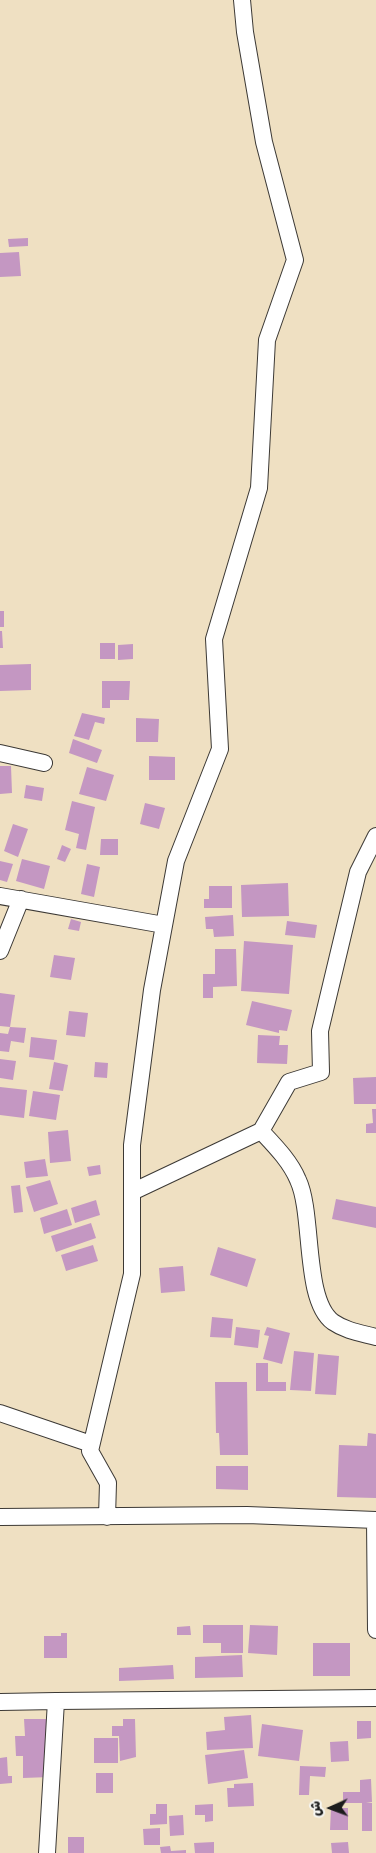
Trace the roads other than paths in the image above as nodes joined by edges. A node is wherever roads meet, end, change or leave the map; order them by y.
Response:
1 (242, 0) edge
2 (0, 754) edge
3 (44, 763) dead end
4 (376, 836) edge
5 (0, 896) edge
6 (21, 899) junction
7 (164, 925) junction
8 (0, 951) edge
9 (262, 1131) junction
10 (132, 1192) junction
11 (376, 1337) edge
12 (0, 1413) edge
13 (91, 1444) junction
14 (107, 1516) junction
15 (0, 1518) edge
16 (375, 1520) edge
17 (376, 1630) edge
18 (376, 1698) edge
19 (56, 1700) junction
20 (0, 1702) edge
21 (47, 1853) edge

1 - 7 street
2 - 3 street
4 - 9 street
5 - 6 street
6 - 7 street
6 - 8 street
7 - 10 street
9 - 10 street
9 - 11 street
10 - 13 street
12 - 13 street
13 - 14 street
14 - 15 street
14 - 16 street
16 - 17 street
18 - 19 street
19 - 20 street
19 - 21 street

